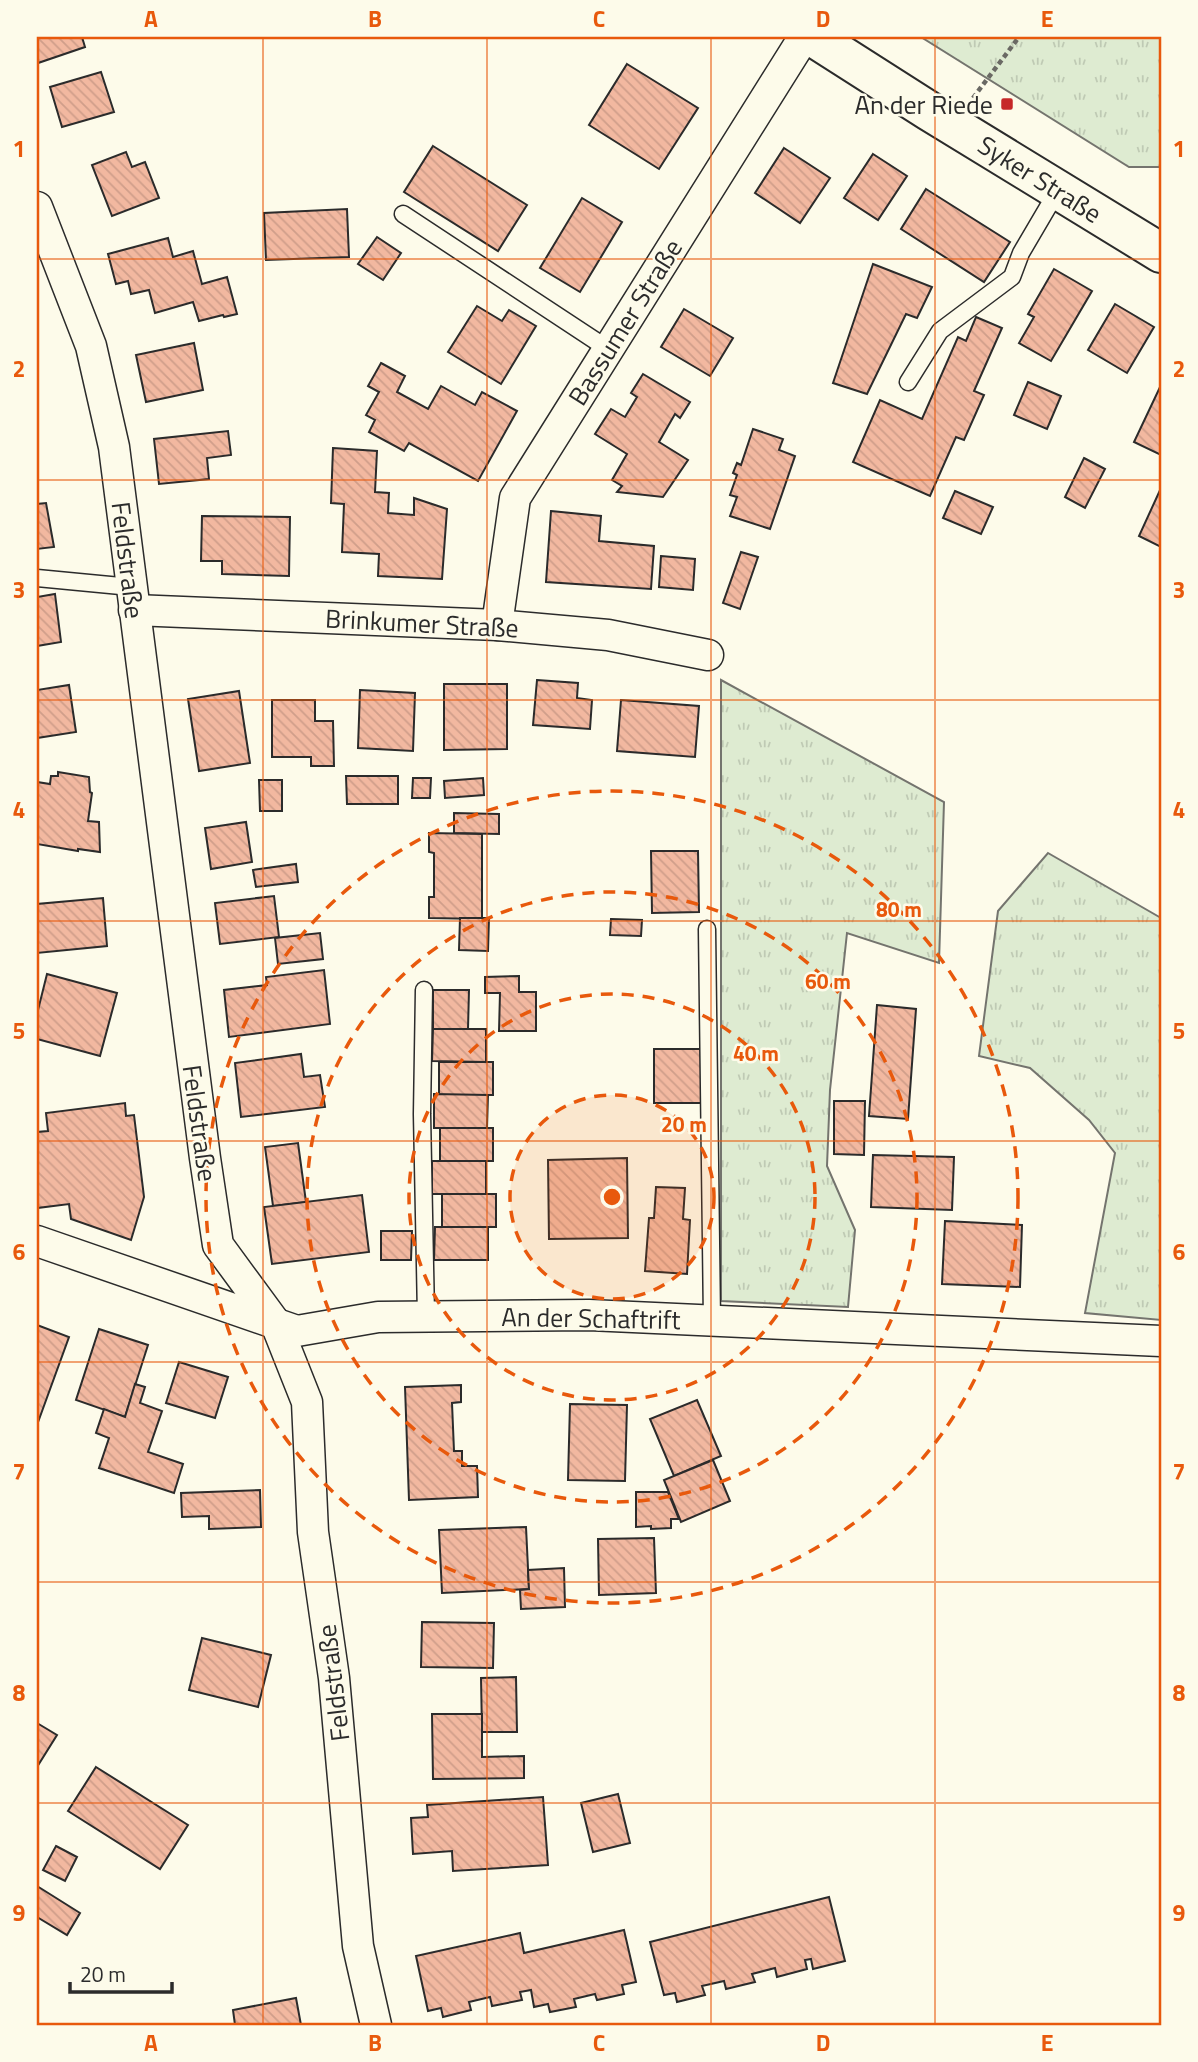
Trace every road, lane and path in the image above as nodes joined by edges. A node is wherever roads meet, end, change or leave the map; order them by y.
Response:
1 (804, 37) edge
2 (813, 37) edge
3 (1019, 37) edge
4 (953, 125) junction
5 (1058, 190) junction
6 (37, 207) edge
7 (403, 214) dead end
8 (43, 241) edge
9 (1157, 245) edge
10 (608, 349) junction
11 (908, 382) dead end
12 (37, 578) edge
13 (133, 598) junction
14 (498, 625) junction
15 (708, 655) dead end
16 (707, 929) dead end
17 (424, 990) dead end
18 (37, 1241) edge
19 (426, 1316) junction
20 (712, 1321) junction
21 (276, 1324) junction
22 (1161, 1341) edge
23 (376, 2025) edge

1 - 10 street, Bassumer Straße
2 - 4 main road, Syker Straße
3 - 4 path
4 - 5 main road, Syker Straße
5 - 9 main road, Syker Straße
5 - 11 lane
6 - 8 street, Feldstraße
7 - 10 lane
8 - 13 street, Feldstraße
10 - 14 street, Bassumer Straße
12 - 13 lane
13 - 14 street, Brinkumer Straße
13 - 21 street, Feldstraße
14 - 15 street, Brinkumer Straße
16 - 20 lane
17 - 19 lane
18 - 21 street, An der Schaftrift
19 - 20 street, An der Schaftrift
19 - 21 street, An der Schaftrift
20 - 22 street, An der Schaftrift
21 - 23 street, Feldstraße

